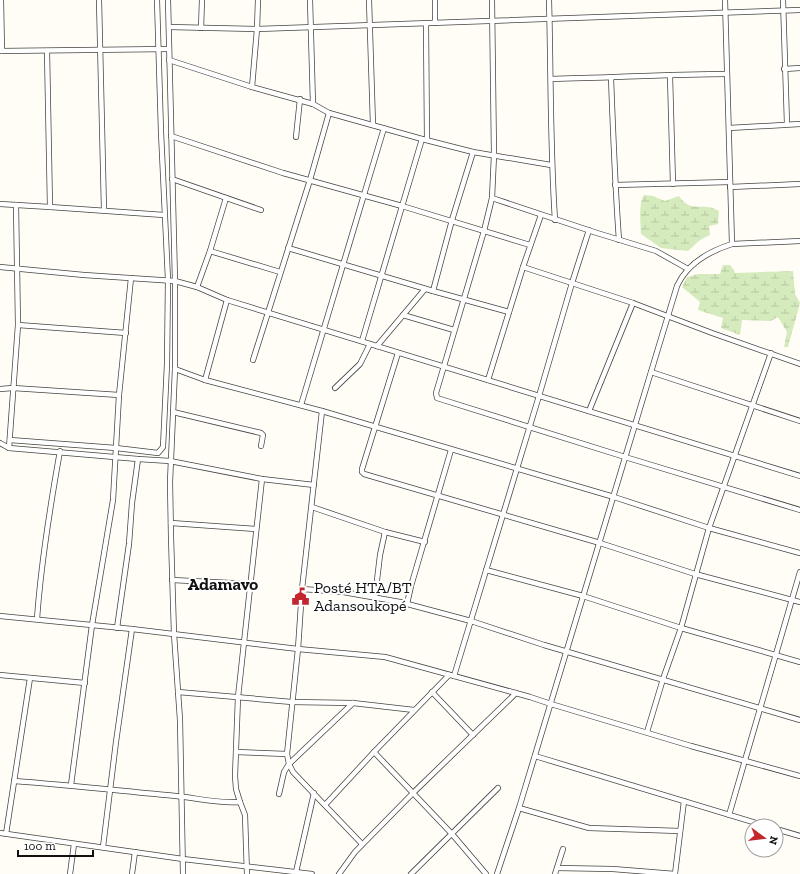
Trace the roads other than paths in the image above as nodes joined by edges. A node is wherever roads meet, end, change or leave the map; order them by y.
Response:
1 (1, 0) edge
2 (99, 0) edge
3 (157, 0) edge
4 (168, 0) edge
5 (202, 0) edge
6 (258, 0) edge
7 (310, 0) edge
8 (369, 0) edge
9 (435, 0) edge
10 (492, 0) edge
11 (549, 0) edge
12 (725, 0) edge
13 (783, 0) edge
14 (800, 10) edge
15 (783, 11) junction
16 (725, 14) junction
17 (550, 19) junction
18 (492, 21) junction
19 (436, 23) junction
20 (426, 24) junction
21 (370, 25) junction
22 (169, 27) junction
23 (310, 27) junction
24 (202, 28) junction
25 (257, 29) junction
26 (159, 48) junction
27 (169, 49) junction
28 (47, 50) junction
29 (100, 50) junction
30 (1, 51) edge
31 (169, 60) junction
32 (784, 68) junction
33 (800, 68) edge
34 (727, 74) junction
35 (670, 76) junction
36 (611, 78) junction
37 (551, 79) junction
38 (252, 86) junction
39 (300, 99) junction
40 (313, 104) junction
41 (330, 113) junction
42 (786, 124) junction
43 (800, 124) edge
44 (373, 125) junction
45 (384, 128) junction
46 (729, 128) junction
47 (171, 136) junction
48 (296, 137) dead end
49 (425, 140) junction
50 (473, 152) junction
51 (494, 155) junction
52 (552, 166) junction
53 (172, 179) junction
54 (310, 180) junction
55 (673, 184) junction
56 (800, 184) edge
57 (615, 185) junction
58 (730, 185) junction
59 (364, 195) junction
60 (226, 198) junction
61 (492, 198) junction
62 (0, 204) edge
63 (16, 205) junction
64 (50, 206) junction
65 (402, 206) junction
66 (104, 210) junction
67 (261, 210) dead end
68 (164, 215) junction
69 (541, 215) junction
70 (452, 220) junction
71 (555, 220) junction
72 (589, 230) junction
73 (484, 231) junction
74 (619, 240) junction
75 (800, 241) edge
76 (732, 244) junction
77 (530, 245) junction
78 (288, 248) junction
79 (210, 252) junction
80 (343, 264) junction
81 (0, 266) edge
82 (523, 267) junction
83 (17, 268) junction
84 (688, 269) junction
85 (280, 272) junction
86 (382, 276) junction
87 (131, 278) junction
88 (168, 280) junction
89 (174, 281) junction
90 (572, 282) junction
91 (197, 287) junction
92 (425, 288) junction
93 (433, 291) junction
94 (464, 299) junction
95 (227, 300) junction
96 (634, 303) junction
97 (267, 312) junction
98 (509, 312) junction
99 (403, 315) junction
100 (669, 316) junction
101 (18, 325) junction
102 (324, 330) junction
103 (454, 330) junction
104 (126, 334) junction
105 (362, 341) junction
106 (370, 344) junction
107 (377, 346) junction
108 (398, 353) junction
109 (772, 353) junction
110 (252, 360) dead end
111 (800, 364) edge
112 (443, 366) junction
113 (175, 369) junction
114 (651, 372) junction
115 (205, 380) junction
116 (488, 380) junction
117 (13, 388) junction
118 (335, 388) dead end
119 (0, 389) edge
120 (119, 395) junction
121 (540, 396) junction
122 (752, 404) junction
123 (301, 405) junction
124 (589, 410) junction
125 (322, 411) junction
126 (173, 412) junction
127 (800, 421) edge
128 (636, 424) junction
129 (374, 426) junction
130 (530, 427) junction
131 (10, 440) junction
132 (0, 443) edge
133 (262, 446) dead end
134 (9, 448) junction
135 (116, 448) junction
136 (451, 450) junction
137 (60, 451) junction
138 (115, 456) junction
139 (734, 456) junction
140 (626, 457) junction
141 (138, 459) junction
142 (170, 461) junction
143 (517, 469) junction
144 (800, 476) edge
145 (262, 479) junction
146 (314, 485) junction
147 (723, 487) junction
148 (437, 495) junction
149 (614, 497) junction
150 (312, 507) junction
151 (800, 510) edge
152 (503, 514) junction
153 (171, 522) junction
154 (709, 528) junction
155 (256, 529) junction
156 (385, 532) junction
157 (425, 542) junction
158 (600, 543) junction
159 (800, 553) edge
160 (486, 570) junction
161 (800, 572) edge
162 (695, 574) junction
163 (172, 580) junction
164 (251, 584) junction
165 (302, 589) junction
166 (583, 596) junction
167 (375, 597) junction
168 (792, 600) junction
169 (800, 602) edge
170 (407, 604) junction
171 (0, 616) edge
172 (37, 619) junction
173 (471, 621) junction
174 (92, 625) junction
175 (117, 628) junction
176 (681, 628) junction
177 (132, 629) junction
178 (174, 634) junction
179 (244, 644) junction
180 (298, 649) junction
181 (566, 651) junction
182 (776, 655) junction
183 (800, 662) edge
184 (0, 675) edge
185 (452, 675) junction
186 (30, 678) junction
187 (663, 680) junction
188 (84, 683) junction
189 (178, 692) junction
190 (432, 692) junction
191 (516, 693) junction
192 (238, 697) junction
193 (292, 702) junction
194 (353, 703) junction
195 (551, 704) junction
196 (759, 708) junction
197 (414, 710) junction
198 (800, 720) edge
199 (647, 732) junction
200 (473, 735) junction
201 (236, 752) junction
202 (374, 752) junction
203 (287, 754) junction
204 (535, 756) junction
205 (745, 760) junction
206 (290, 764) junction
207 (800, 776) edge
208 (14, 781) junction
209 (70, 785) junction
210 (498, 788) dead end
211 (110, 790) junction
212 (314, 793) junction
213 (413, 793) junction
214 (279, 794) dead end
215 (182, 797) junction
216 (684, 801) junction
217 (240, 802) junction
218 (325, 805) junction
219 (519, 808) junction
220 (729, 815) junction
221 (744, 819) edge
222 (680, 831) junction
223 (784, 831) edge
224 (0, 834) edge
225 (6, 834) junction
226 (452, 834) junction
227 (800, 836) edge
228 (74, 844) junction
229 (362, 844) junction
230 (103, 848) junction
231 (563, 849) dead end
232 (135, 852) junction
233 (183, 859) junction
234 (247, 866) junction
235 (557, 868) junction
236 (602, 871) edge
237 (296, 872) junction
238 (70, 874) edge
239 (132, 874) edge
240 (183, 874) edge
241 (247, 874) edge
242 (312, 874) edge
243 (339, 874) edge
244 (411, 874) edge
245 (486, 874) edge
246 (497, 874) edge
247 (555, 874) edge
248 (675, 874) edge

1 - 30 street
2 - 29 street
3 - 26 street
4 - 22 street
5 - 24 street
6 - 25 street
7 - 23 street
8 - 21 street
9 - 19 street
10 - 18 street
11 - 17 street
12 - 16 street
13 - 15 street
14 - 15 street
15 - 16 street
15 - 32 street
16 - 17 street
16 - 34 street
17 - 18 street
17 - 37 street
18 - 19 street
18 - 51 street
19 - 20 street
20 - 21 street
20 - 49 street
21 - 23 street
21 - 44 street
22 - 24 street
22 - 27 street
23 - 25 street
23 - 40 street
24 - 25 street
25 - 38 street
26 - 27 street
26 - 29 street
26 - 68 street
27 - 31 street
28 - 29 street
28 - 30 street
28 - 64 street
29 - 66 street
31 - 38 street
31 - 47 street
32 - 33 street
32 - 42 street
34 - 35 street
34 - 46 street
35 - 36 street
35 - 55 street
36 - 37 street
36 - 57 street
37 - 52 street
38 - 39 street
39 - 40 street
39 - 48 street
40 - 41 street
41 - 44 street
41 - 54 street
42 - 43 street
42 - 46 street
44 - 45 street
45 - 49 street
45 - 59 street
46 - 58 street
47 - 53 street
47 - 54 street
49 - 50 street
49 - 65 street
50 - 51 street
50 - 70 street
51 - 52 street
51 - 61 street
52 - 71 street
53 - 60 street
53 - 89 street
54 - 59 street
54 - 78 street
55 - 57 street
55 - 58 street
56 - 58 street
57 - 74 street
58 - 76 street
59 - 65 street
59 - 80 street
60 - 67 street
60 - 79 street
61 - 69 street
61 - 73 street
62 - 63 street
63 - 64 street
63 - 83 street
64 - 66 street
65 - 70 street
65 - 86 street
66 - 68 street
68 - 88 street
69 - 71 street
69 - 77 street
70 - 73 street
70 - 93 street
71 - 72 street
72 - 74 street
72 - 90 street
73 - 77 street
73 - 94 street
74 - 84 street
75 - 76 street
76 - 84 street
77 - 82 street
78 - 80 street
78 - 85 street
79 - 85 street
79 - 91 street
80 - 86 street
80 - 102 street
81 - 83 street
82 - 90 street
82 - 98 street
83 - 87 street
83 - 101 street
84 - 100 street
85 - 97 street
86 - 92 street
86 - 105 street
87 - 88 street
87 - 104 street
88 - 89 street
88 - 135 street
89 - 91 street
89 - 113 street
90 - 96 street
90 - 121 street
91 - 95 street
92 - 93 street
92 - 99 street
93 - 94 street
94 - 98 street
94 - 103 street
95 - 97 street
95 - 115 street
96 - 100 street
96 - 124 street
97 - 102 street
97 - 110 street
98 - 116 street
99 - 103 street
99 - 107 street
100 - 109 street
100 - 114 street
101 - 104 street
101 - 117 street
102 - 105 street
102 - 123 street
103 - 112 street
104 - 120 street
105 - 106 street
106 - 107 street
106 - 118 street
107 - 108 street
108 - 112 street
108 - 129 street
109 - 111 street
109 - 122 street
112 - 116 street
112 - 130 street
113 - 115 street
113 - 126 street
114 - 122 street
114 - 128 street
115 - 123 street
116 - 121 street
117 - 119 street
117 - 120 street
117 - 131 street
120 - 135 street
121 - 124 street
121 - 130 street
122 - 127 street
122 - 139 street
123 - 125 street
124 - 128 street
125 - 129 street
125 - 146 street
126 - 133 street
126 - 142 street
128 - 139 street
128 - 140 street
129 - 136 street
129 - 148 street
130 - 140 street
130 - 143 street
131 - 134 street
131 - 135 street
132 - 134 street
134 - 137 street
135 - 138 street
136 - 143 street
136 - 148 street
137 - 138 street
137 - 172 street
138 - 141 street
138 - 174 street
139 - 144 street
139 - 147 street
140 - 147 street
140 - 149 street
141 - 142 street
141 - 175 street
142 - 145 street
142 - 153 street
143 - 149 street
143 - 152 street
145 - 146 street
145 - 155 street
146 - 150 street
147 - 151 street
147 - 154 street
148 - 152 street
148 - 157 street
149 - 154 street
149 - 158 street
150 - 156 street
150 - 165 street
152 - 158 street
152 - 160 street
153 - 155 street
153 - 163 street
154 - 159 street
154 - 162 street
155 - 164 street
156 - 157 street
156 - 167 street
157 - 170 street
158 - 162 street
158 - 166 street
160 - 166 street
160 - 173 street
161 - 168 street
162 - 168 street
162 - 176 street
163 - 164 street
163 - 178 street
164 - 179 street
165 - 167 street
165 - 180 street
166 - 176 street
166 - 181 street
167 - 170 street
168 - 169 street
168 - 182 street
170 - 173 street
171 - 172 street
172 - 174 street
173 - 181 street
173 - 185 street
174 - 175 street
174 - 188 street
175 - 177 street
176 - 182 street
176 - 187 street
177 - 178 street
177 - 211 street
178 - 179 street
178 - 189 street
179 - 180 street
179 - 192 street
180 - 185 street
180 - 193 street
181 - 187 street
181 - 195 street
182 - 183 street
182 - 196 street
184 - 186 street
185 - 190 street
185 - 191 street
186 - 188 street
186 - 208 street
187 - 196 street
187 - 199 street
188 - 209 street
189 - 192 street
189 - 215 street
190 - 197 street
190 - 200 street
191 - 195 street
191 - 200 street
192 - 193 street
192 - 201 street
193 - 194 street
193 - 203 street
194 - 197 street
194 - 206 street
195 - 199 street
195 - 204 street
196 - 198 street
196 - 205 street
197 - 202 street
199 - 205 street
200 - 213 street
201 - 203 street
201 - 217 street
202 - 213 street
202 - 218 street
203 - 206 street
204 - 216 street
204 - 219 street
205 - 207 street
205 - 220 street
206 - 212 street
206 - 214 street
208 - 209 street
208 - 225 street
209 - 211 street
210 - 226 street
211 - 215 street
211 - 230 street
212 - 218 street
212 - 237 street
213 - 226 street
213 - 229 street
215 - 217 street
215 - 233 street
216 - 220 street
216 - 222 street
217 - 234 street
218 - 229 street
219 - 222 street
219 - 246 street
220 - 221 street
222 - 248 street
223 - 227 street
224 - 225 street
225 - 228 street
226 - 244 street
226 - 245 street
228 - 230 street
228 - 238 street
229 - 243 street
230 - 232 street
231 - 235 street
232 - 233 street
232 - 239 street
233 - 234 street
233 - 240 street
234 - 237 street
234 - 241 street
235 - 236 street
235 - 247 street
236 - 248 street
237 - 242 street

